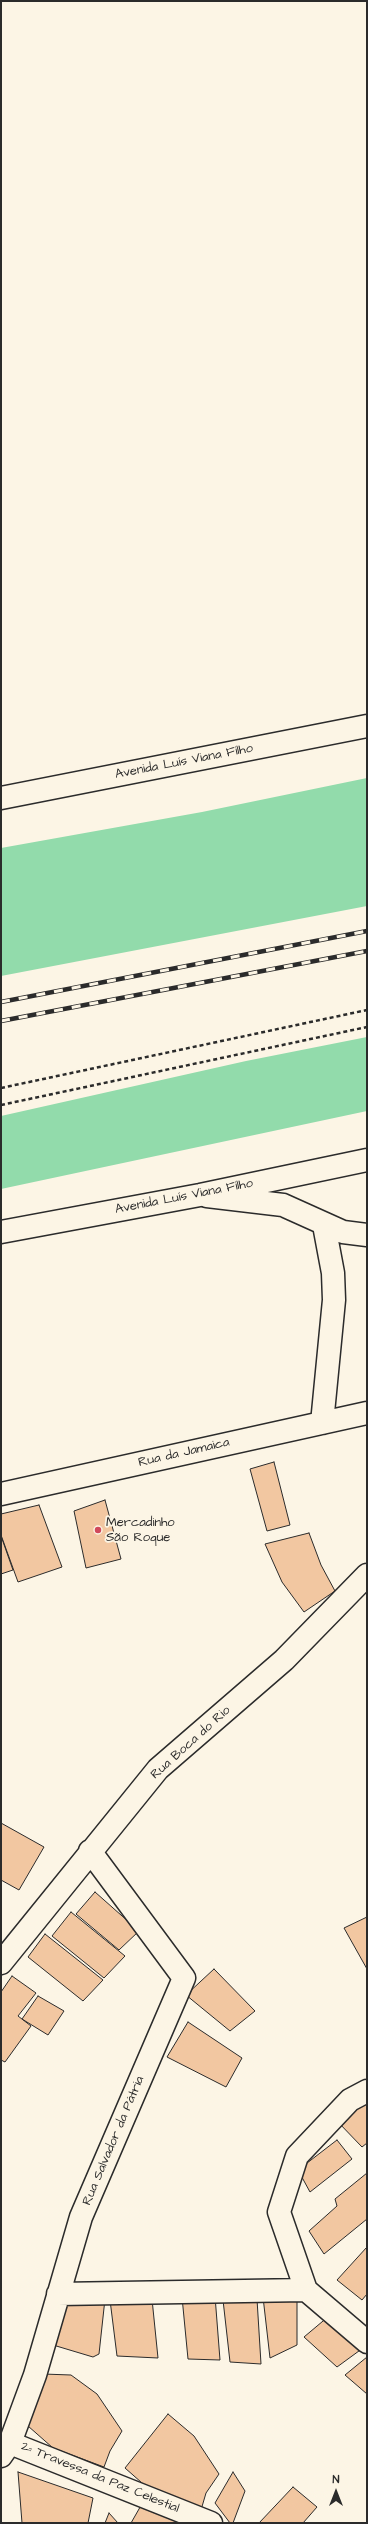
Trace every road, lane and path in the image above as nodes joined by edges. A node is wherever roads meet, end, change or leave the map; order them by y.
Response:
1 (367, 726) edge
2 (1, 798) edge
3 (367, 1010) edge
4 (367, 1027) edge
5 (1, 1088) edge
6 (1, 1105) edge
7 (367, 1160) edge
8 (200, 1195) junction
9 (324, 1225) junction
10 (1, 1232) edge
11 (367, 1235) edge
12 (367, 1413) edge
13 (322, 1423) junction
14 (1, 1494) edge
15 (367, 1576) edge
16 (90, 1850) junction
17 (1, 1963) edge
18 (367, 2091) edge
19 (306, 2290) junction
20 (58, 2294) junction
21 (367, 2342) edge
22 (6, 2449) edge
23 (211, 2523) edge

1 - 2 main road, Avenida Luís Viana Filho
3 - 5 path
4 - 6 path
7 - 8 main road, Avenida Luís Viana Filho
8 - 9 main road
8 - 10 main road, Avenida Luís Viana Filho
9 - 11 main road
9 - 13 main road
12 - 13 main road, Rua da Jamaica
13 - 14 main road, Rua da Jamaica
15 - 16 main road, Rua Boca do Rio
16 - 17 main road, Rua Boca do Rio
16 - 20 main road, Rua Salvador da Pátria
18 - 19 main road
19 - 20 main road
19 - 21 main road
20 - 22 main road, Rua Salvador da Pátria
22 - 23 main road, 2ª Travessa da Paz Celestial

